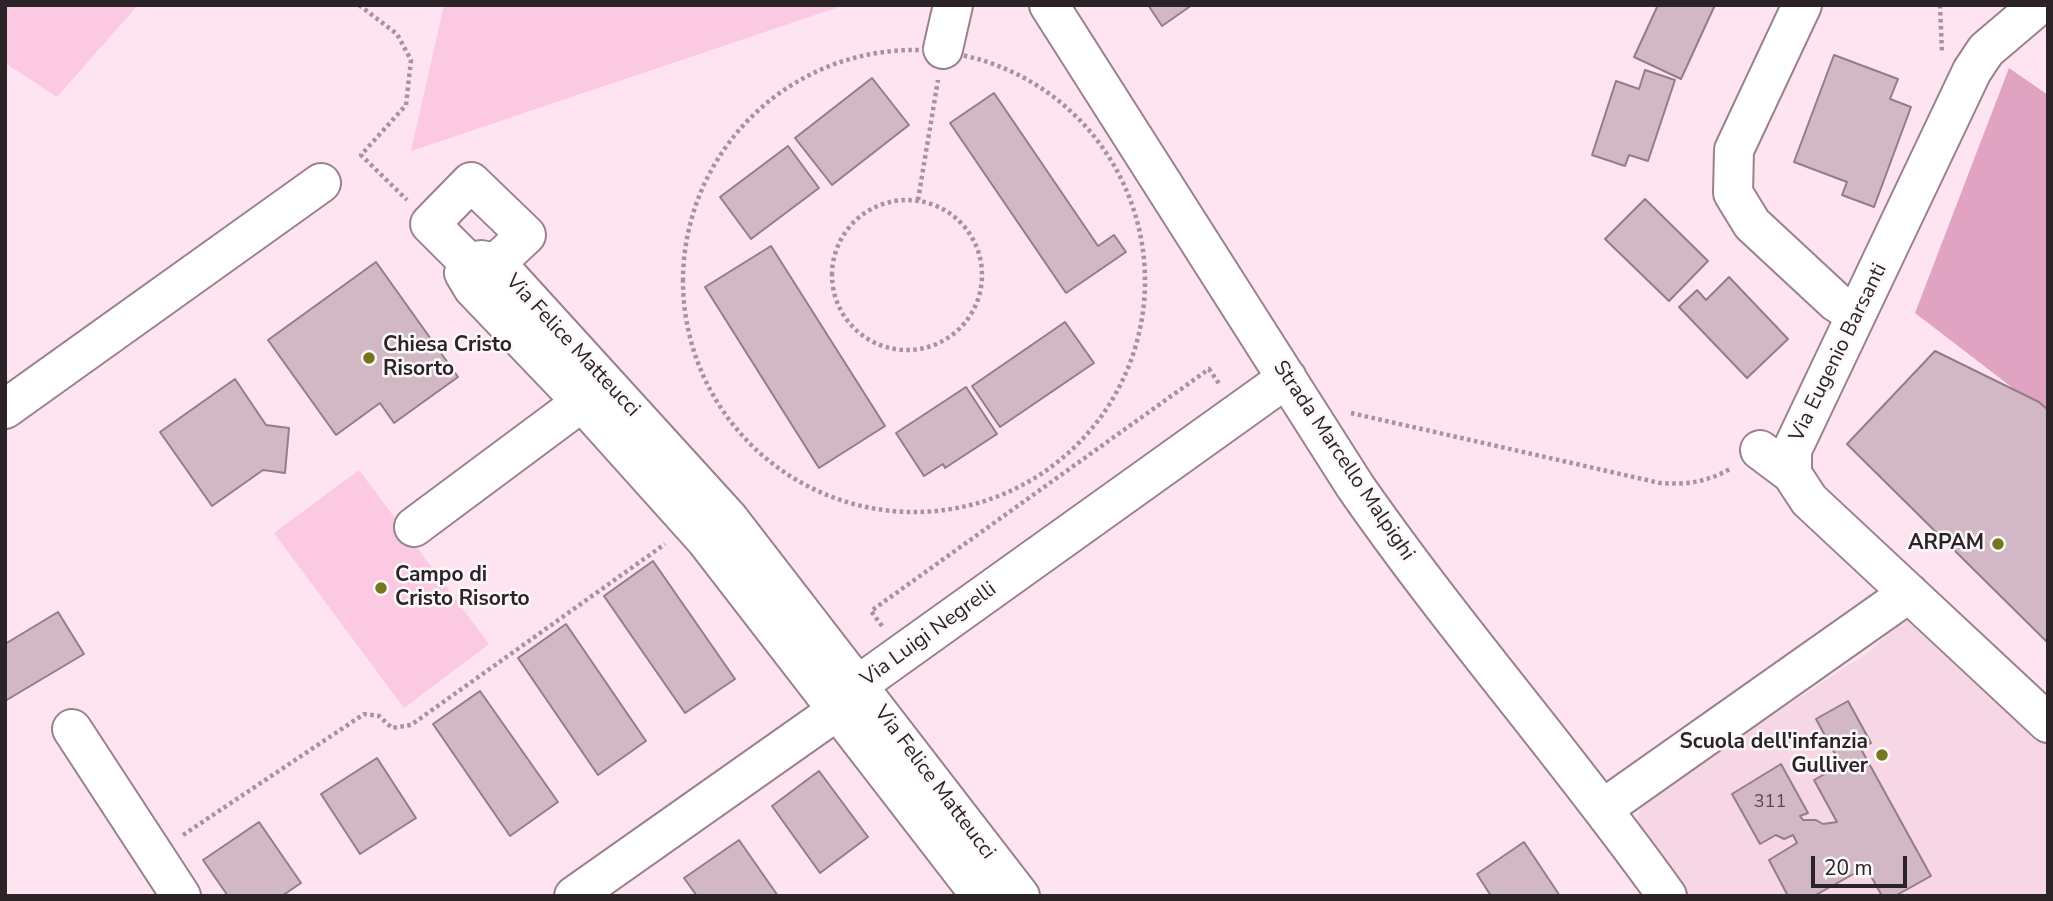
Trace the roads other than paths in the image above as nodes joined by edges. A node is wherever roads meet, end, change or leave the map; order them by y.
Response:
1 (953, 5) edge
2 (1049, 5) edge
3 (1802, 5) edge
4 (2040, 5) edge
5 (2048, 15) edge
6 (941, 63) road end
7 (321, 183) dead end
8 (480, 271) junction
9 (1856, 315) junction
10 (1287, 378) junction
11 (582, 402) junction
12 (5, 409) edge
13 (1760, 450) road end
14 (1792, 474) junction
15 (414, 527) dead end
16 (1909, 593) junction
17 (848, 697) junction
18 (2048, 723) edge
19 (72, 729) dead end
20 (1604, 808) junction
21 (181, 896) edge
22 (574, 896) edge
23 (981, 896) edge
24 (1020, 896) edge
25 (1667, 896) edge

1 - 6 street
2 - 10 street, Strada Marcello Malpighi
3 - 9 street
4 - 5 street, Via Eugenio Barsanti
4 - 9 street, Via Eugenio Barsanti
7 - 12 street
8 - 8 street
8 - 11 street, Via Felice Matteucci
8 - 17 street, Via Felice Matteucci
9 - 14 street, Via Eugenio Barsanti
10 - 17 street, Via Luigi Negrelli
10 - 20 street, Strada Marcello Malpighi
11 - 15 street
11 - 17 street, Via Felice Matteucci
13 - 14 street
14 - 16 street
16 - 18 street
16 - 20 street
17 - 22 street, Via Luigi Negrelli
17 - 23 street, Via Felice Matteucci
17 - 24 street, Via Felice Matteucci
19 - 21 street
20 - 25 street, Strada Marcello Malpighi

